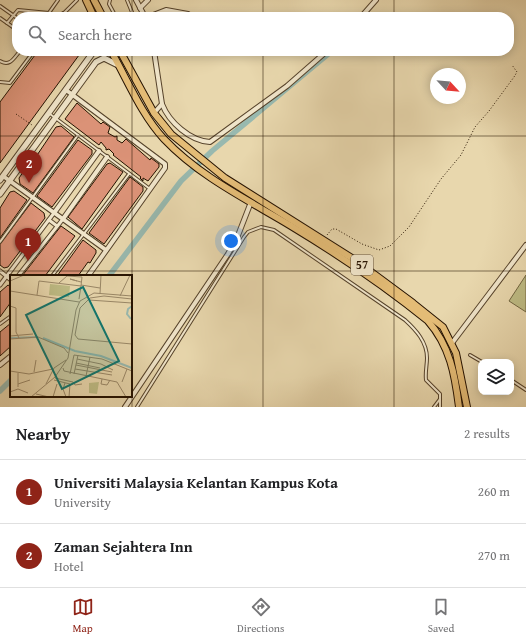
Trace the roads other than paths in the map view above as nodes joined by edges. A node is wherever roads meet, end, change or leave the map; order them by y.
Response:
1 (58, 0) edge
2 (77, 0) edge
3 (86, 0) edge
4 (94, 0) edge
5 (110, 0) edge
6 (127, 0) edge
7 (136, 0) edge
8 (148, 0) edge
9 (376, 0) edge
10 (0, 6) edge
11 (140, 8) junction
12 (16, 12) edge
13 (39, 12) edge
14 (50, 12) edge
15 (64, 12) edge
16 (92, 12) edge
17 (100, 12) edge
18 (113, 12) edge
19 (132, 12) edge
20 (143, 12) edge
21 (160, 12) edge
22 (177, 12) edge
23 (365, 12) edge
24 (12, 15) joint
25 (0, 18) edge
26 (7, 23) junction
27 (12, 26) edge
28 (15, 56) edge
29 (30, 56) edge
30 (90, 56) edge
31 (114, 56) edge
32 (123, 56) edge
33 (155, 56) edge
34 (321, 56) edge
35 (0, 61) edge
36 (120, 67) junction
37 (0, 82) edge
38 (66, 90) junction
39 (72, 94) junction
40 (162, 104) junction
41 (49, 113) junction
42 (154, 113) junction
43 (55, 118) junction
44 (78, 135) junction
45 (99, 151) junction
46 (107, 157) junction
47 (129, 174) junction
48 (2, 178) edge
49 (10, 181) junction
50 (150, 189) junction
51 (0, 194) edge
52 (32, 197) junction
53 (251, 202) junction
54 (54, 213) junction
55 (62, 219) junction
56 (48, 220) junction
57 (57, 226) junction
58 (84, 234) junction
59 (0, 242) edge
60 (526, 245) edge
61 (106, 250) junction
62 (0, 272) edge
63 (19, 275) edge
64 (53, 275) edge
65 (89, 275) edge
66 (6, 276) junction
67 (10, 279) edge
68 (0, 285) edge
69 (10, 317) edge
70 (0, 324) edge
71 (452, 343) junction
72 (470, 354) dead end
73 (10, 357) edge
74 (478, 359) edge
75 (0, 365) edge
76 (514, 382) edge
77 (526, 390) edge
78 (132, 397) edge
79 (132, 397) edge
80 (440, 398) junction
81 (125, 407) edge
82 (137, 407) edge
83 (434, 407) edge
84 (440, 407) edge
85 (459, 407) edge
86 (467, 407) edge

1 - 14 lane
2 - 15 lane
3 - 16 main road
4 - 17 main road
5 - 18 lane
6 - 19 lane
7 - 11 street
8 - 11 street
9 - 23 street
10 - 24 lane
11 - 20 street
12 - 13 lane
21 - 22 street
24 - 26 lane
25 - 26 lane
26 - 27 lane
28 - 35 lane
29 - 37 lane
30 - 38 street
31 - 36 main road, 57
32 - 42 main road, 57
33 - 40 street
34 - 40 street
36 - 39 street
36 - 53 main road, 57
38 - 39 street
38 - 41 street
39 - 43 street
39 - 50 street
40 - 42 street
41 - 43 lane
41 - 48 street
42 - 71 main road, 57
43 - 44 lane
43 - 49 street
44 - 45 lane
44 - 52 lane
45 - 46 lane
45 - 54 street
46 - 47 lane
46 - 55 street
47 - 50 lane
47 - 58 lane
48 - 49 street
49 - 51 street
49 - 52 street
50 - 61 street
52 - 54 street
52 - 59 lane
53 - 78 street
53 - 85 main road, 57
54 - 55 street
54 - 56 street
55 - 57 street
55 - 58 street
56 - 57 street
56 - 66 street
57 - 63 street
58 - 61 street
58 - 64 lane
60 - 71 street
61 - 65 street
62 - 66 street
66 - 67 street
66 - 68 street
69 - 70 lane
71 - 86 main road, 57
72 - 74 lane
73 - 75 street
76 - 77 lane
79 - 81 street
80 - 82 lane
80 - 83 lane
80 - 84 lane

